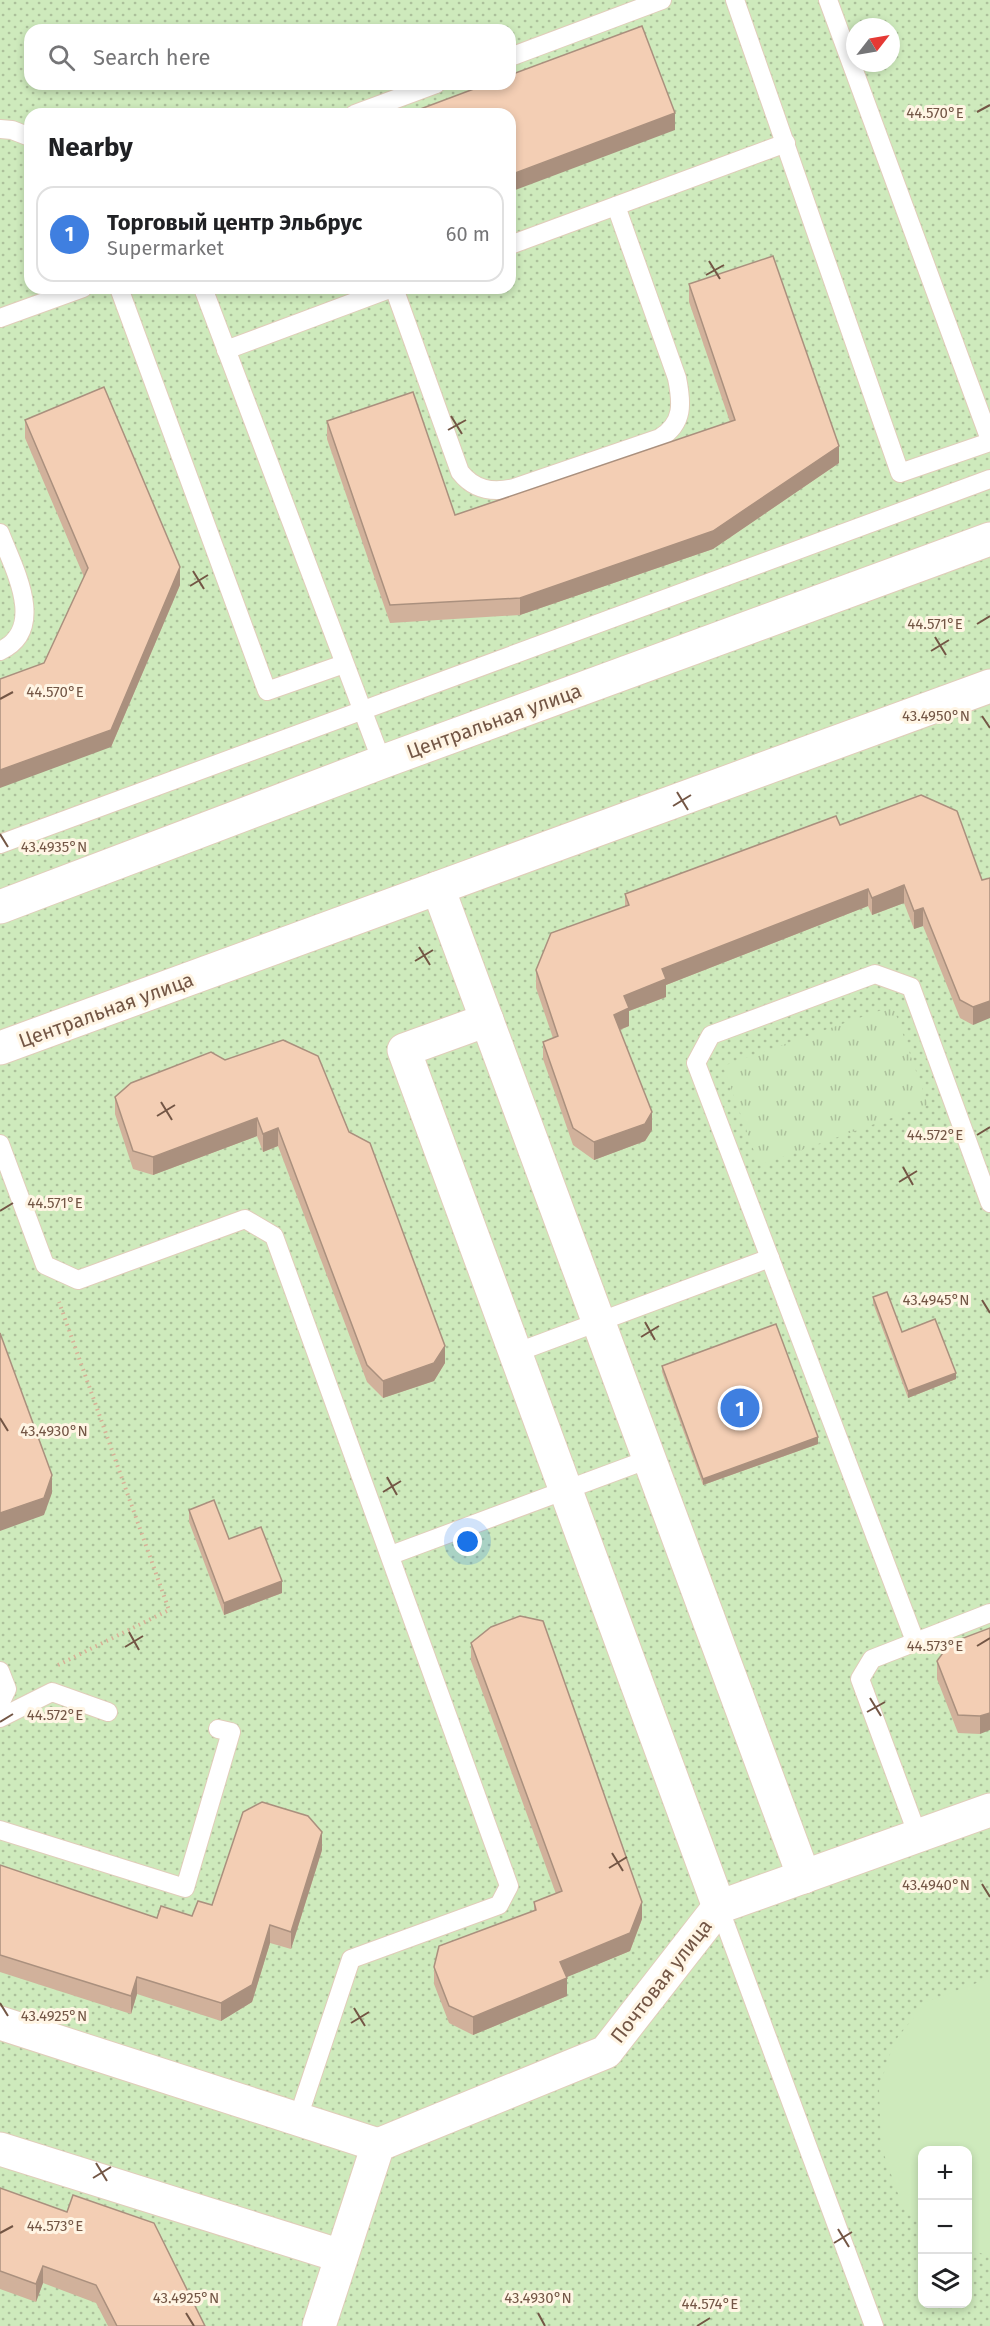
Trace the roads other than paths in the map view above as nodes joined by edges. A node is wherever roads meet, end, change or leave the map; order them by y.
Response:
1 (662, 0) edge
2 (735, 0) edge
3 (828, 0) edge
4 (516, 55) edge
5 (420, 90) edge
6 (371, 108) edge
7 (0, 129) edge
8 (24, 135) edge
9 (786, 143) junction
10 (616, 206) junction
11 (516, 243) edge
12 (66, 294) edge
13 (121, 294) edge
14 (206, 294) edge
15 (377, 294) edge
16 (395, 294) edge
17 (0, 318) edge
18 (226, 350) junction
19 (990, 441) edge
20 (990, 479) edge
21 (0, 533) edge
22 (990, 539) edge
23 (0, 651) edge
24 (344, 664) junction
25 (989, 691) edge
26 (362, 711) junction
27 (382, 762) junction
28 (0, 844) edge
29 (438, 888) junction
30 (0, 907) edge
31 (487, 1020) junction
32 (0, 1048) edge
33 (0, 1144) edge
34 (983, 1165) edge
35 (990, 1203) edge
36 (770, 1258) junction
37 (599, 1322) junction
38 (515, 1353) junction
39 (649, 1459) junction
40 (565, 1490) junction
41 (391, 1555) junction
42 (990, 1613) edge
43 (915, 1641) junction
44 (0, 1671) edge
45 (3, 1697) edge
46 (108, 1712) dead end
47 (0, 1718) edge
48 (218, 1729) dead end
49 (990, 1810) edge
50 (0, 1830) edge
51 (918, 1836) junction
52 (804, 1877) junction
53 (719, 1907) junction
54 (0, 2023) edge
55 (298, 2118) junction
56 (378, 2145) junction
57 (0, 2148) edge
58 (341, 2256) junction
59 (319, 2326) edge
60 (874, 2326) edge

1 - 4 lane
2 - 9 lane
3 - 19 lane
5 - 6 lane
7 - 8 lane
9 - 10 lane
9 - 19 lane
10 - 11 lane
10 - 16 lane
12 - 17 lane
13 - 24 lane
14 - 18 lane
15 - 18 lane
18 - 24 lane
20 - 26 lane
21 - 23 lane
22 - 27 street, Центральная улица
24 - 26 lane
25 - 29 street, Центральная улица
26 - 27 lane
26 - 28 lane
27 - 30 street, Центральная улица
29 - 31 street
29 - 32 street, Центральная улица
31 - 37 street
31 - 38 street
33 - 41 lane
34 - 35 lane
34 - 36 lane
36 - 37 lane
36 - 43 lane
37 - 38 lane
37 - 39 street
38 - 40 street
39 - 40 lane
39 - 52 street
40 - 41 lane
40 - 53 street
41 - 55 lane
42 - 43 lane
43 - 51 lane
44 - 45 lane
46 - 47 lane
48 - 50 lane
49 - 51 street, Почтовая улица
51 - 52 street, Почтовая улица
52 - 53 street, Почтовая улица
53 - 56 street, Почтовая улица
53 - 60 lane
54 - 55 street
55 - 56 street
56 - 58 street
57 - 58 street
58 - 59 street

